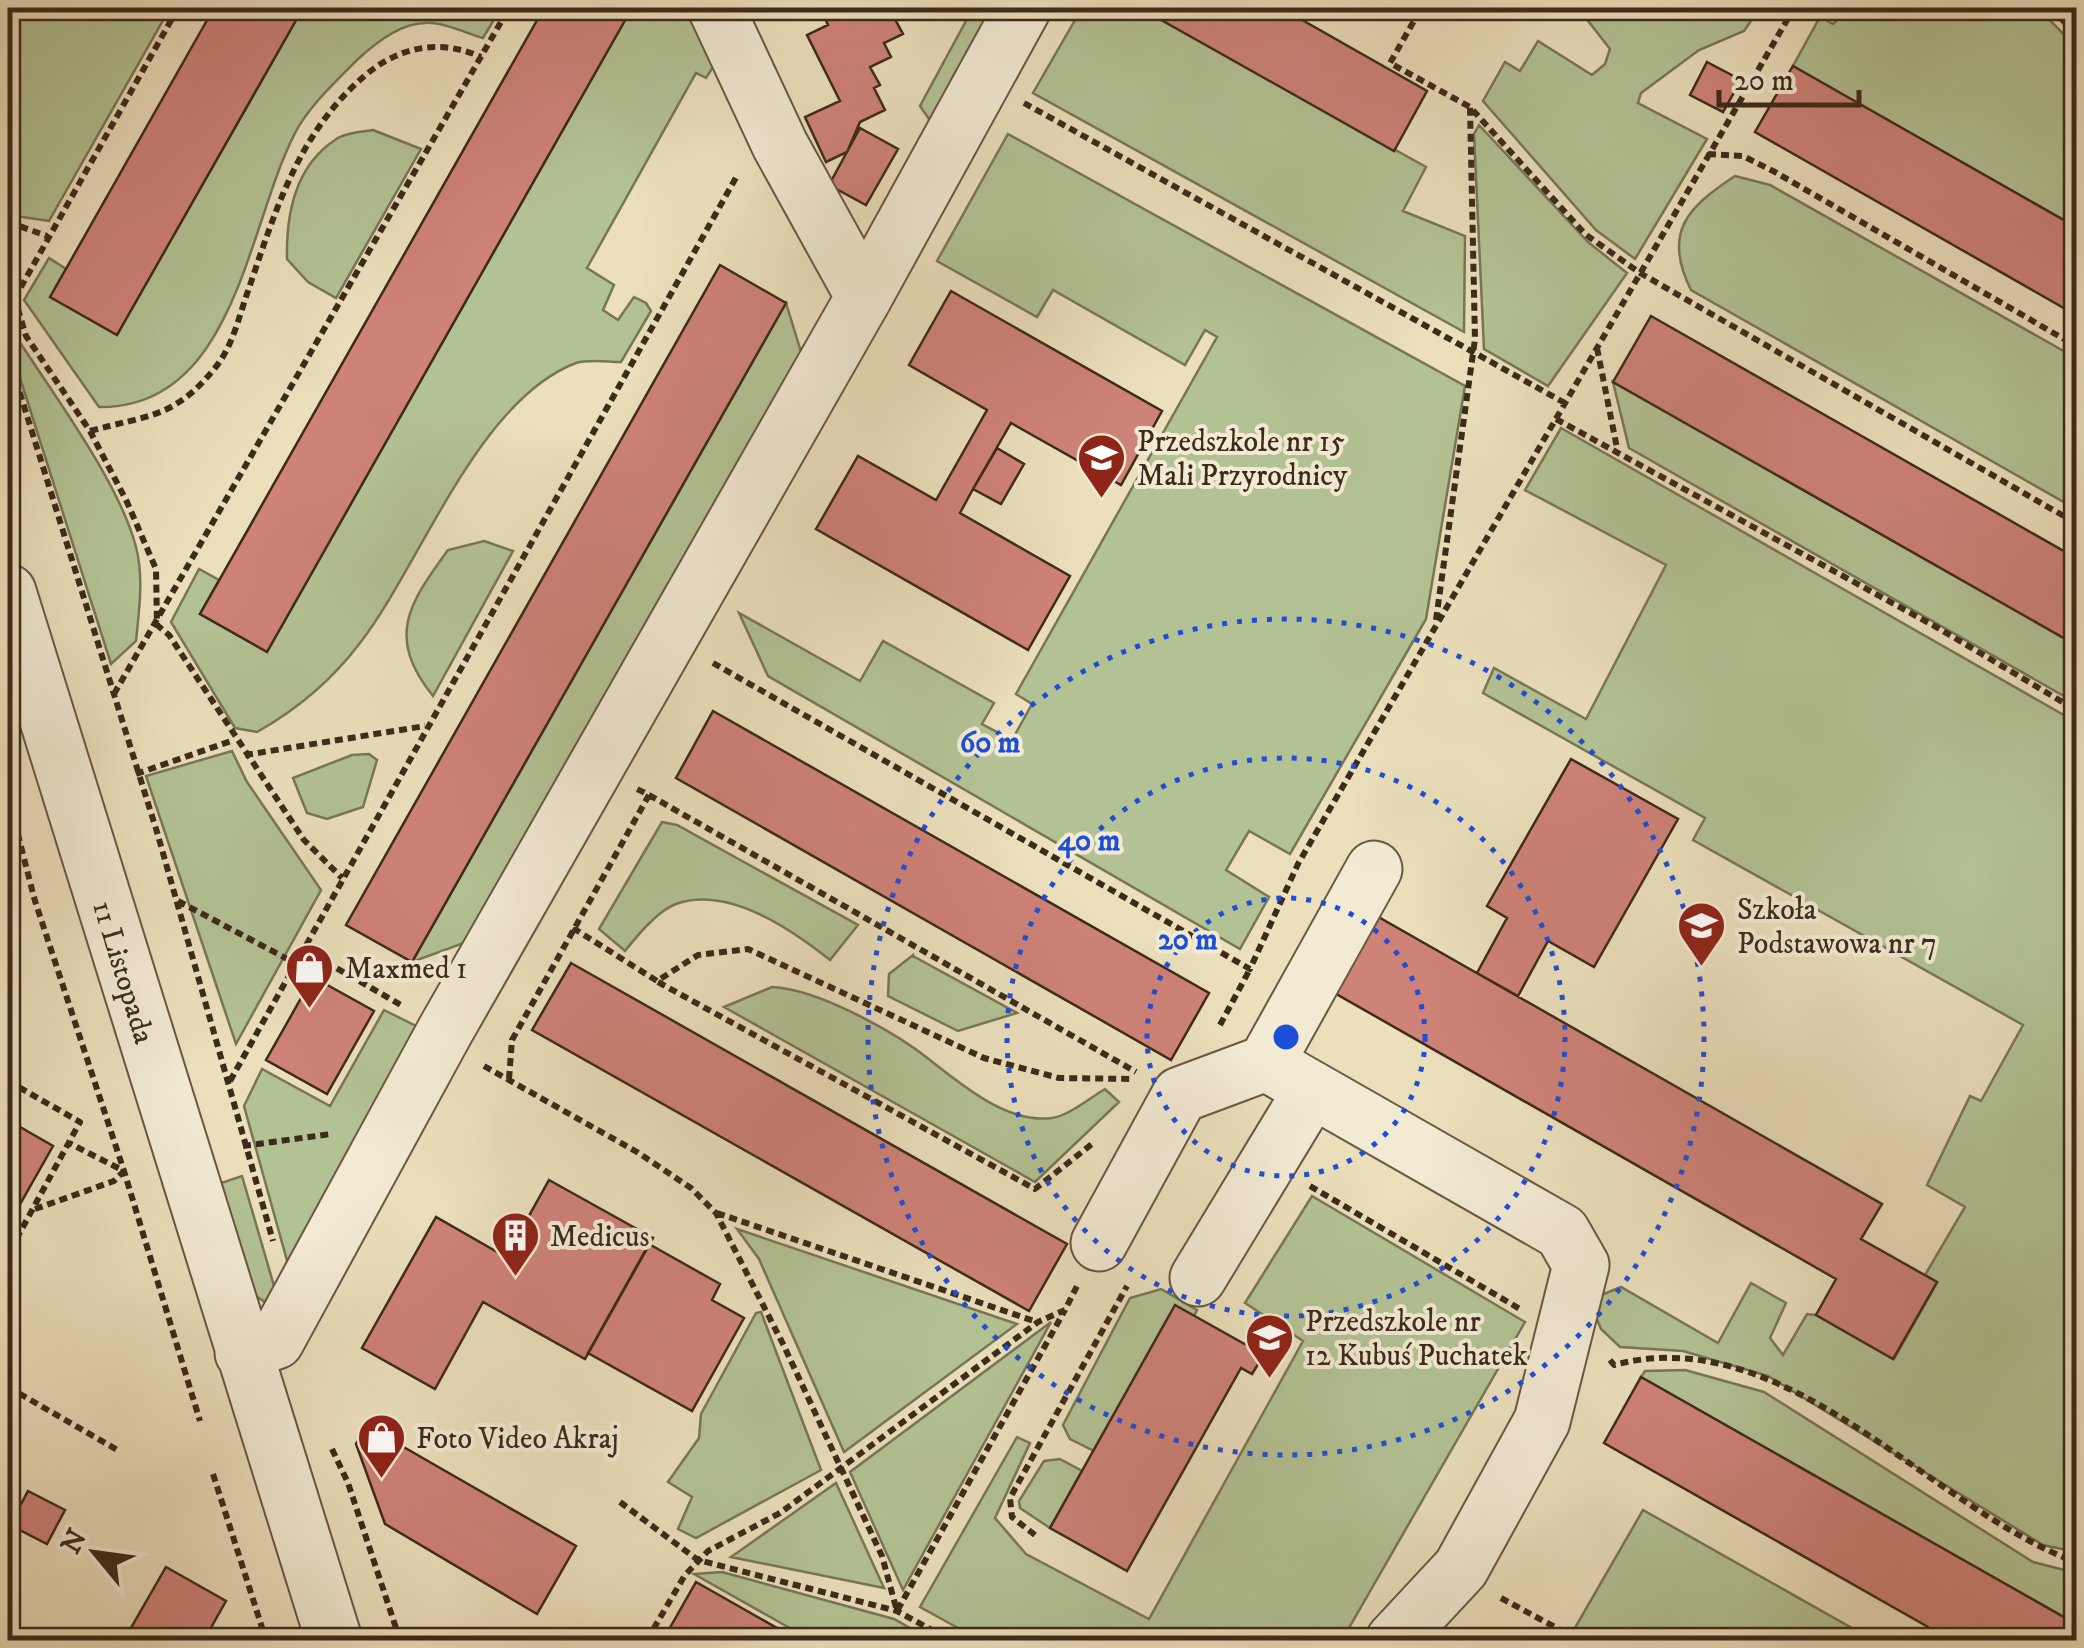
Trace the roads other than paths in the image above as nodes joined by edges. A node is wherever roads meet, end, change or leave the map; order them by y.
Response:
1 (716, 8) edge
2 (1023, 8) edge
3 (864, 297) junction
4 (8, 592) edge
5 (1374, 869) dead end
6 (1266, 1063) junction
7 (1312, 1090) junction
8 (1100, 1243) dead end
9 (1198, 1278) dead end
10 (271, 1334) junction
11 (334, 1640) edge
12 (1394, 1640) edge

1 - 3 street
2 - 3 street
3 - 10 street
4 - 10 street, 11 Listopada
5 - 6 street
6 - 7 street
6 - 8 street
7 - 9 street
7 - 12 street
10 - 11 street, 11 Listopada

